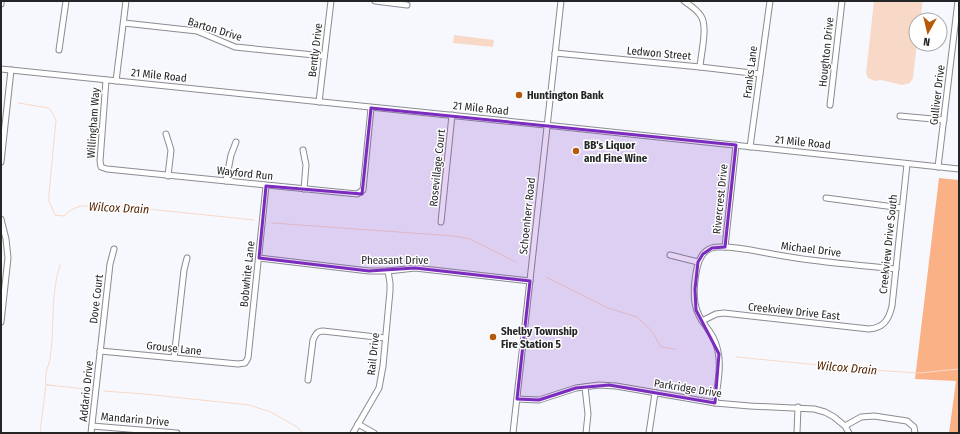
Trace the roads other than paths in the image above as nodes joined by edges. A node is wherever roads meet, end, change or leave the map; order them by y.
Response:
1 (1, 1) edge
2 (66, 1) edge
3 (126, 1) edge
4 (330, 1) edge
5 (375, 1) edge
6 (561, 1) edge
7 (684, 1) edge
8 (770, 1) edge
9 (842, 1) edge
10 (958, 1) edge
11 (1, 4) edge
12 (407, 5) dead end
13 (124, 23) junction
14 (59, 50) dead end
15 (555, 53) junction
16 (324, 56) junction
17 (700, 67) junction
18 (1, 69) edge
19 (11, 70) junction
20 (760, 74) junction
21 (106, 80) junction
22 (116, 81) junction
23 (319, 102) junction
24 (830, 104) dead end
25 (371, 108) junction
26 (452, 115) junction
27 (900, 116) dead end
28 (944, 120) junction
29 (547, 125) junction
30 (166, 134) dead end
31 (236, 142) dead end
32 (736, 145) junction
33 (750, 147) junction
34 (304, 150) dead end
35 (2, 151) edge
36 (1, 162) edge
37 (907, 164) junction
38 (101, 167) joint
39 (938, 167) junction
40 (959, 169) edge
41 (168, 176) junction
42 (226, 181) junction
43 (266, 186) junction
44 (304, 189) junction
45 (826, 198) dead end
46 (902, 208) junction
47 (1, 219) edge
48 (441, 222) dead end
49 (725, 247) junction
50 (114, 249) dead end
51 (670, 255) dead end
52 (187, 258) dead end
53 (259, 258) junction
54 (698, 262) junction
55 (896, 269) junction
56 (388, 271) junction
57 (530, 281) junction
58 (3, 286) edge
59 (702, 321) junction
60 (1, 322) edge
61 (884, 324) joint
62 (385, 338) junction
63 (100, 352) junction
64 (174, 358) junction
65 (245, 363) joint
66 (308, 380) dead end
67 (585, 387) junction
68 (655, 393) junction
69 (517, 399) junction
70 (715, 403) junction
71 (798, 407) junction
72 (358, 424) junction
73 (92, 426) junction
74 (845, 426) junction
75 (91, 433) edge
76 (177, 433) edge
77 (352, 433) edge
78 (374, 433) edge
79 (513, 433) edge
80 (586, 433) edge
81 (649, 433) edge
82 (797, 433) edge
83 (850, 433) edge
84 (915, 433) edge

1 - 11 street
2 - 14 street
3 - 13 street
4 - 16 street, Bently Drive
5 - 12 street
6 - 15 street, Schoenherr Road
7 - 17 street
8 - 20 street, Franks Lane
9 - 24 street, Houghton Drive
10 - 28 street, Gulliver Drive
13 - 16 street, Barton Drive
13 - 22 street
15 - 17 street, Ledwon Street
15 - 29 street, Schoenherr Road
16 - 23 street, Bently Drive
17 - 20 street, Ledwon Street
18 - 19 street, 21 Mile Road
19 - 21 street, 21 Mile Road
19 - 35 street
20 - 33 street, Franks Lane
21 - 22 street, 21 Mile Road
21 - 38 street, Willingham Way
22 - 23 street, 21 Mile Road
23 - 25 street, 21 Mile Road
25 - 26 street, 21 Mile Road
25 - 44 street, Wayford Run
26 - 29 street, 21 Mile Road
26 - 48 street, Rosevillage Court
27 - 28 street
28 - 39 street, Gulliver Drive
29 - 32 street, 21 Mile Road
29 - 57 street, Schoenherr Road
30 - 41 street
31 - 42 street
32 - 33 street, 21 Mile Road
32 - 49 street, Rivercrest Drive
33 - 37 street, 21 Mile Road
34 - 44 street
35 - 36 street
37 - 39 street, 21 Mile Road
37 - 46 street, Creekview Drive South
38 - 41 street, Wayford Run
39 - 40 street, 21 Mile Road
41 - 42 street, Wayford Run
42 - 43 street, Wayford Run
43 - 44 street, Wayford Run
43 - 53 street, Bobwhite Lane
45 - 46 street
46 - 55 street, Creekview Drive South
47 - 58 street
49 - 54 street, Rivercrest Drive
49 - 55 street, Michael Drive
50 - 63 street, Dove Court
51 - 54 street
52 - 64 street
53 - 56 street, Pheasant Drive
53 - 65 street, Bobwhite Lane
54 - 59 street
55 - 61 street, Creekview Drive South
56 - 57 street, Pheasant Drive
56 - 62 street, Rail Drive
57 - 69 street, Schoenherr Road
58 - 60 street
59 - 61 street, Creekview Drive East
59 - 70 street
62 - 66 street
62 - 72 street, Rail Drive
63 - 64 street, Grouse Lane
63 - 73 street, Addario Drive
64 - 65 street, Grouse Lane
67 - 68 street, Parkridge Drive
67 - 69 street, Parkridge Drive
67 - 80 street
68 - 70 street, Parkridge Drive
68 - 81 street
69 - 79 street, Schoenherr Road
70 - 71 street, Parkridge Drive
71 - 74 street, Parkridge Drive
71 - 82 street
72 - 77 street, Rail Drive
72 - 78 street
73 - 75 street, Addario Drive
73 - 76 street, Mandarin Drive
74 - 83 street, Parkridge Drive
74 - 84 street

